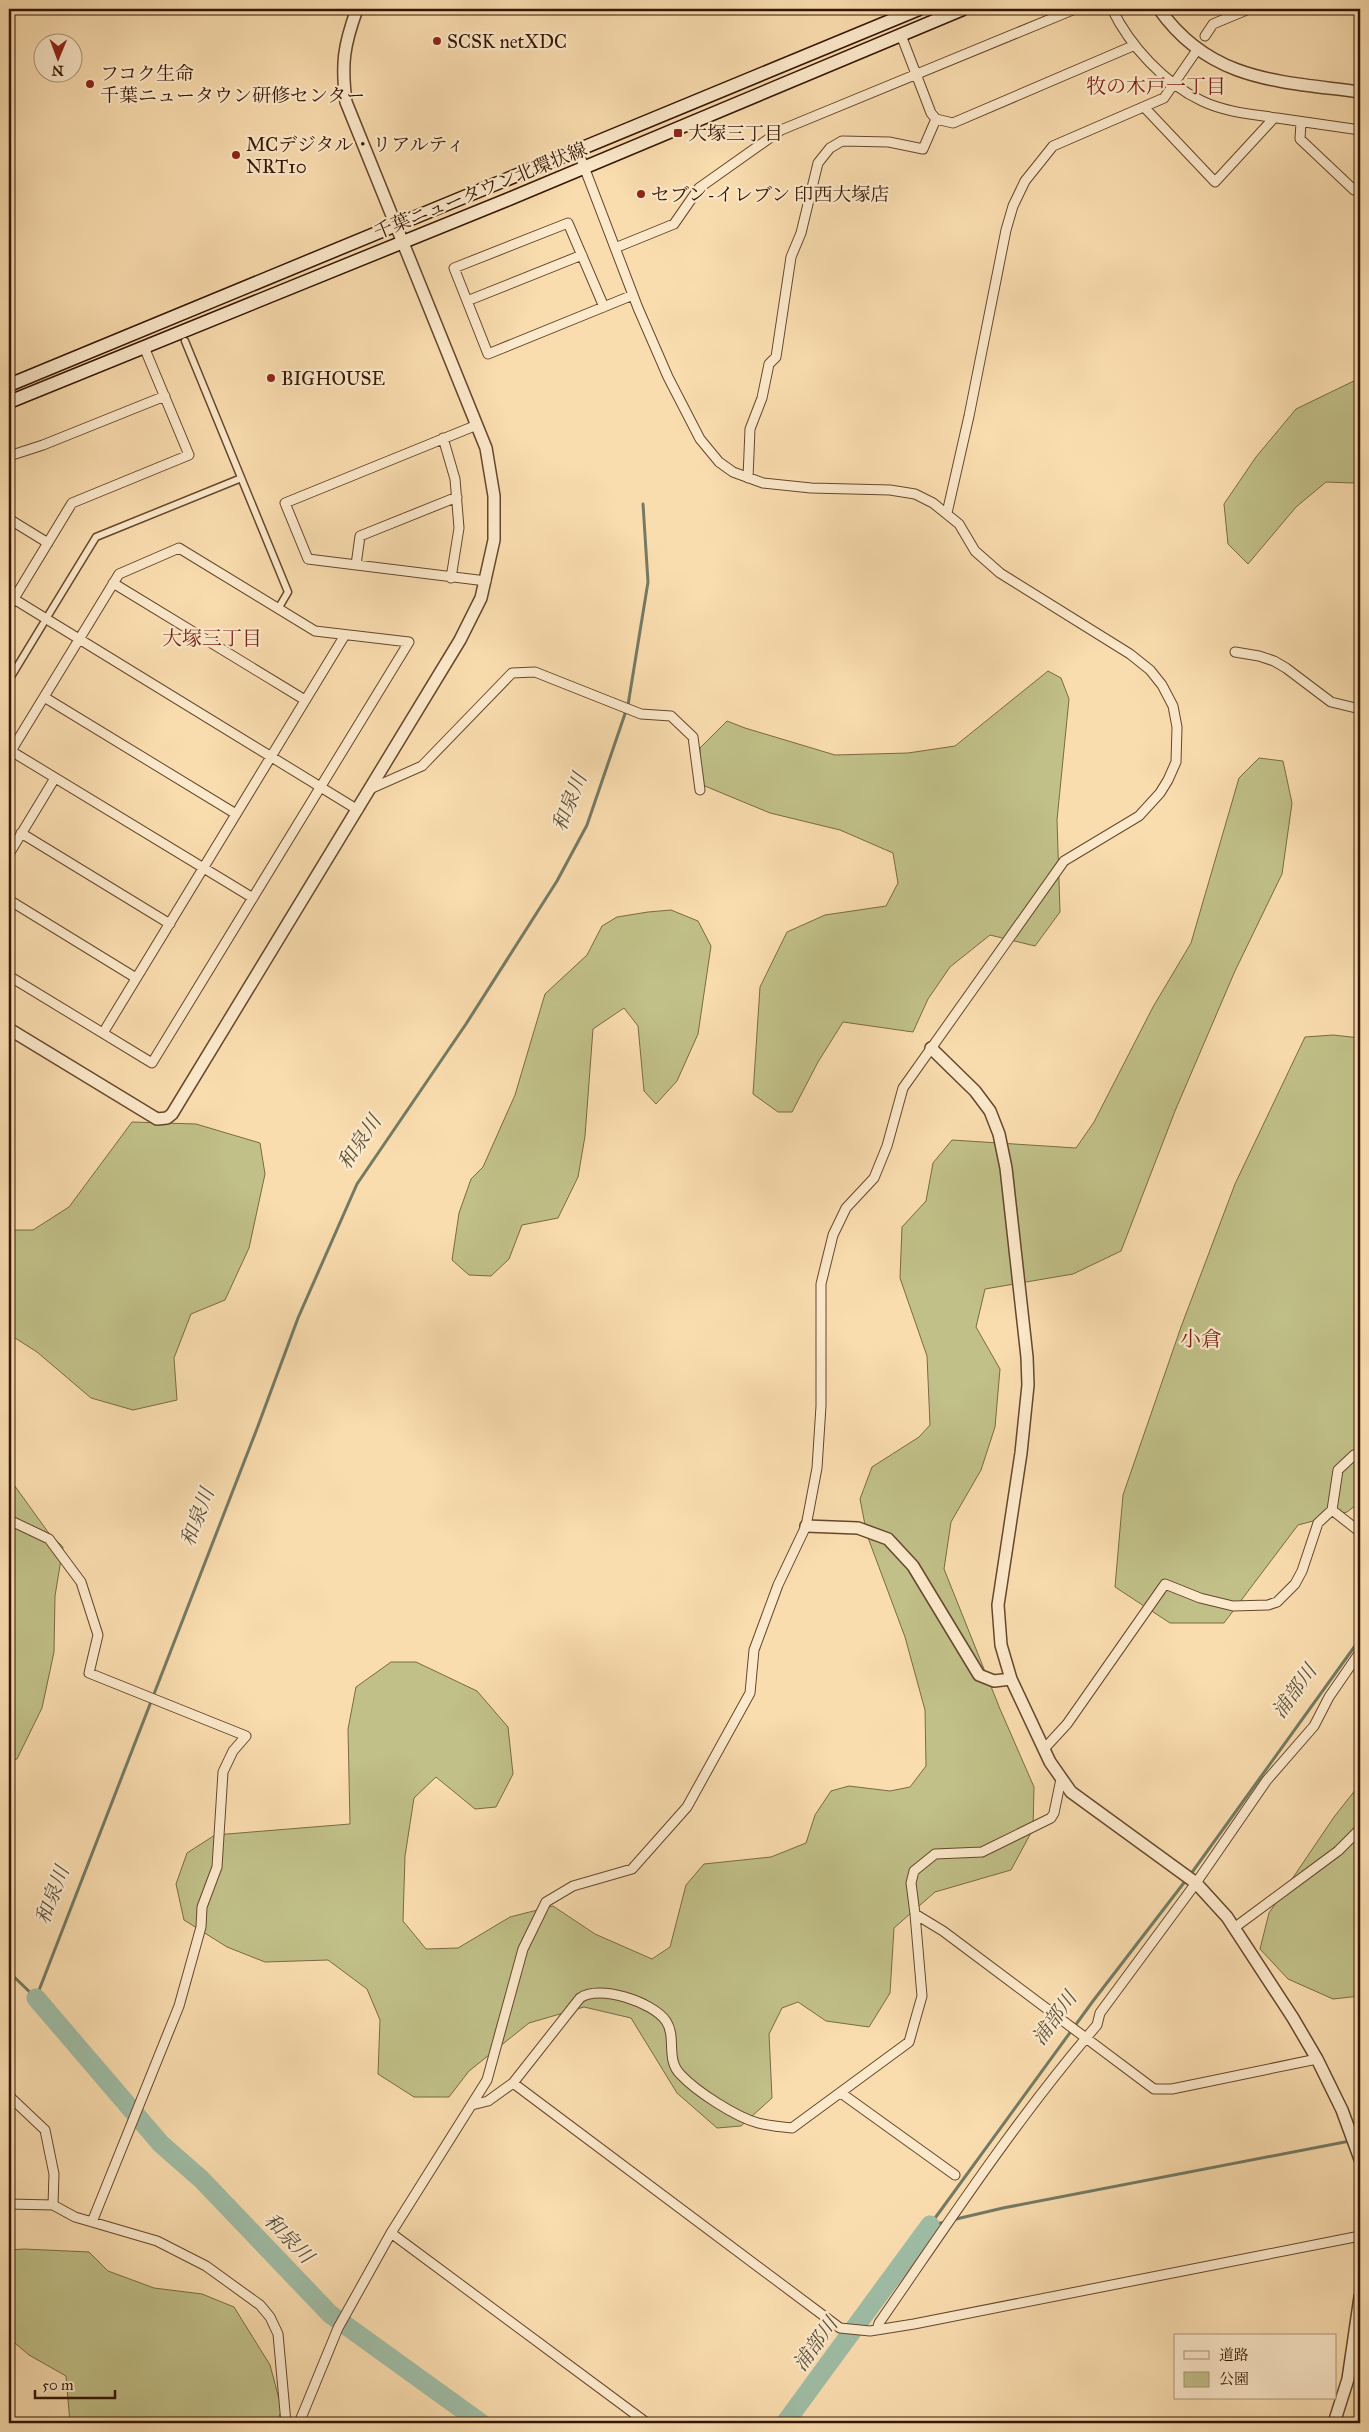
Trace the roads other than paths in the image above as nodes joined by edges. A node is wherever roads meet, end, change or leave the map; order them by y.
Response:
1 (357, 9) edge
2 (919, 9) edge
3 (963, 9) edge
4 (1075, 9) edge
5 (1112, 9) edge
6 (1159, 9) edge
7 (1249, 9) edge
8 (901, 35) junction
9 (1205, 36) dead end
10 (1135, 45) junction
11 (1197, 50) junction
12 (916, 75) junction
13 (1174, 82) junction
14 (1360, 92) edge
15 (1144, 107) junction
16 (936, 118) junction
17 (1274, 118) junction
18 (1302, 122) junction
19 (1360, 130) edge
20 (578, 151) junction
21 (584, 168) junction
22 (1360, 190) edge
23 (395, 227) junction
24 (402, 243) junction
25 (615, 248) junction
26 (582, 255) junction
27 (633, 295) junction
28 (467, 301) junction
29 (604, 307) junction
30 (144, 330) junction
31 (184, 341) dead end
32 (147, 346) junction
33 (9, 385) edge
34 (165, 396) junction
35 (9, 402) edge
36 (477, 425) junction
37 (443, 438) junction
38 (9, 456) edge
39 (748, 478) junction
40 (239, 479) junction
41 (457, 497) junction
42 (947, 512) junction
43 (9, 519) edge
44 (48, 543) junction
45 (356, 565) junction
46 (451, 578) junction
47 (486, 581) junction
48 (113, 583) junction
49 (10, 601) edge
50 (278, 608) junction
51 (49, 614) dead end
52 (43, 624) dead end
53 (345, 635) junction
54 (79, 639) junction
55 (1235, 652) dead end
56 (9, 680) edge
57 (44, 696) junction
58 (305, 700) junction
59 (1360, 709) edge
60 (10, 753) edge
61 (271, 757) junction
62 (55, 778) junction
63 (320, 787) junction
64 (370, 789) junction
65 (700, 790) dead end
66 (358, 810) junction
67 (236, 814) junction
68 (21, 833) junction
69 (9, 854) edge
70 (203, 868) junction
71 (252, 898) junction
72 (9, 900) edge
73 (170, 924) junction
74 (9, 976) edge
75 (136, 978) junction
76 (9, 1029) edge
77 (103, 1033) junction
78 (931, 1048) junction
79 (1360, 1454) edge
80 (1332, 1510) junction
81 (9, 1520) edge
82 (806, 1526) junction
83 (1360, 1532) edge
84 (1360, 1652) edge
85 (1011, 1678) junction
86 (1044, 1749) junction
87 (1061, 1779) junction
88 (1360, 1830) edge
89 (1196, 1883) junction
90 (915, 1914) junction
91 (1234, 1928) junction
92 (1085, 2038) junction
93 (1317, 2059) junction
94 (513, 2083) junction
95 (841, 2093) junction
96 (9, 2096) edge
97 (472, 2105) junction
98 (1360, 2159) edge
99 (955, 2175) dead end
100 (9, 2204) edge
101 (53, 2205) junction
102 (92, 2222) junction
103 (390, 2233) junction
104 (1360, 2236) edge
105 (1360, 2297) edge
106 (874, 2331) junction
107 (286, 2423) edge
108 (298, 2423) edge
109 (647, 2423) edge
110 (1334, 2423) edge

1 - 23 street
2 - 20 main road, 千葉ニュータウン北環状線
3 - 8 main road, 千葉ニュータウン北環状線
4 - 12 street
5 - 10 street
6 - 11 street
7 - 9 street
8 - 12 street
8 - 21 main road, 千葉ニュータウン北環状線
10 - 13 street
10 - 16 street
11 - 13 street
11 - 14 street
12 - 16 street
12 - 25 street
13 - 15 street
13 - 17 street
15 - 17 street
15 - 42 street
16 - 39 street
17 - 18 street
18 - 19 street
18 - 22 street
20 - 21 street
20 - 23 main road, 千葉ニュータウン北環状線
21 - 24 main road, 千葉ニュータウン北環状線
21 - 25 street
23 - 24 street
23 - 30 main road, 千葉ニュータウン北環状線
24 - 32 main road, 千葉ニュータウン北環状線
24 - 36 street
25 - 27 street
26 - 28 street
26 - 28 street
26 - 29 street
27 - 29 street
27 - 39 street
28 - 29 street
30 - 32 street
30 - 33 main road, 千葉ニュータウン北環状線
31 - 40 street
32 - 34 street
32 - 35 main road, 千葉ニュータウン北環状線
34 - 38 street
34 - 44 street
36 - 37 street
36 - 47 street
37 - 41 street
37 - 45 street
39 - 42 street
40 - 50 street
40 - 51 street
41 - 45 street
41 - 46 street
42 - 78 street
43 - 44 street
44 - 49 street
45 - 46 street
46 - 47 street
47 - 64 street
48 - 50 street
48 - 54 street
48 - 58 street
49 - 54 street
50 - 53 street
52 - 56 street
53 - 58 street
53 - 63 street
54 - 57 street
54 - 61 street
55 - 59 street
57 - 60 street
57 - 67 street
58 - 61 street
60 - 62 street
61 - 63 street
61 - 67 street
62 - 68 street
62 - 70 street
63 - 66 street
63 - 71 street
64 - 65 street
64 - 66 street
66 - 76 street
67 - 70 street
68 - 69 street
68 - 73 street
70 - 71 street
70 - 73 street
71 - 77 street
72 - 75 street
73 - 75 street
74 - 77 street
75 - 77 street
78 - 82 street
78 - 85 street
79 - 80 street
80 - 83 street
80 - 86 street
81 - 102 street
82 - 85 street
82 - 97 street
84 - 89 street
85 - 86 street
86 - 87 street
87 - 89 street
87 - 90 street
88 - 91 street
89 - 91 street
89 - 92 street
90 - 92 street
90 - 95 street
91 - 93 street
92 - 93 street
92 - 106 street
93 - 98 street
94 - 95 street
94 - 97 street
94 - 106 street
95 - 99 street
96 - 101 street
97 - 103 street
100 - 101 street
101 - 102 street
102 - 107 street
103 - 108 street
103 - 109 street
104 - 106 street
105 - 110 street

